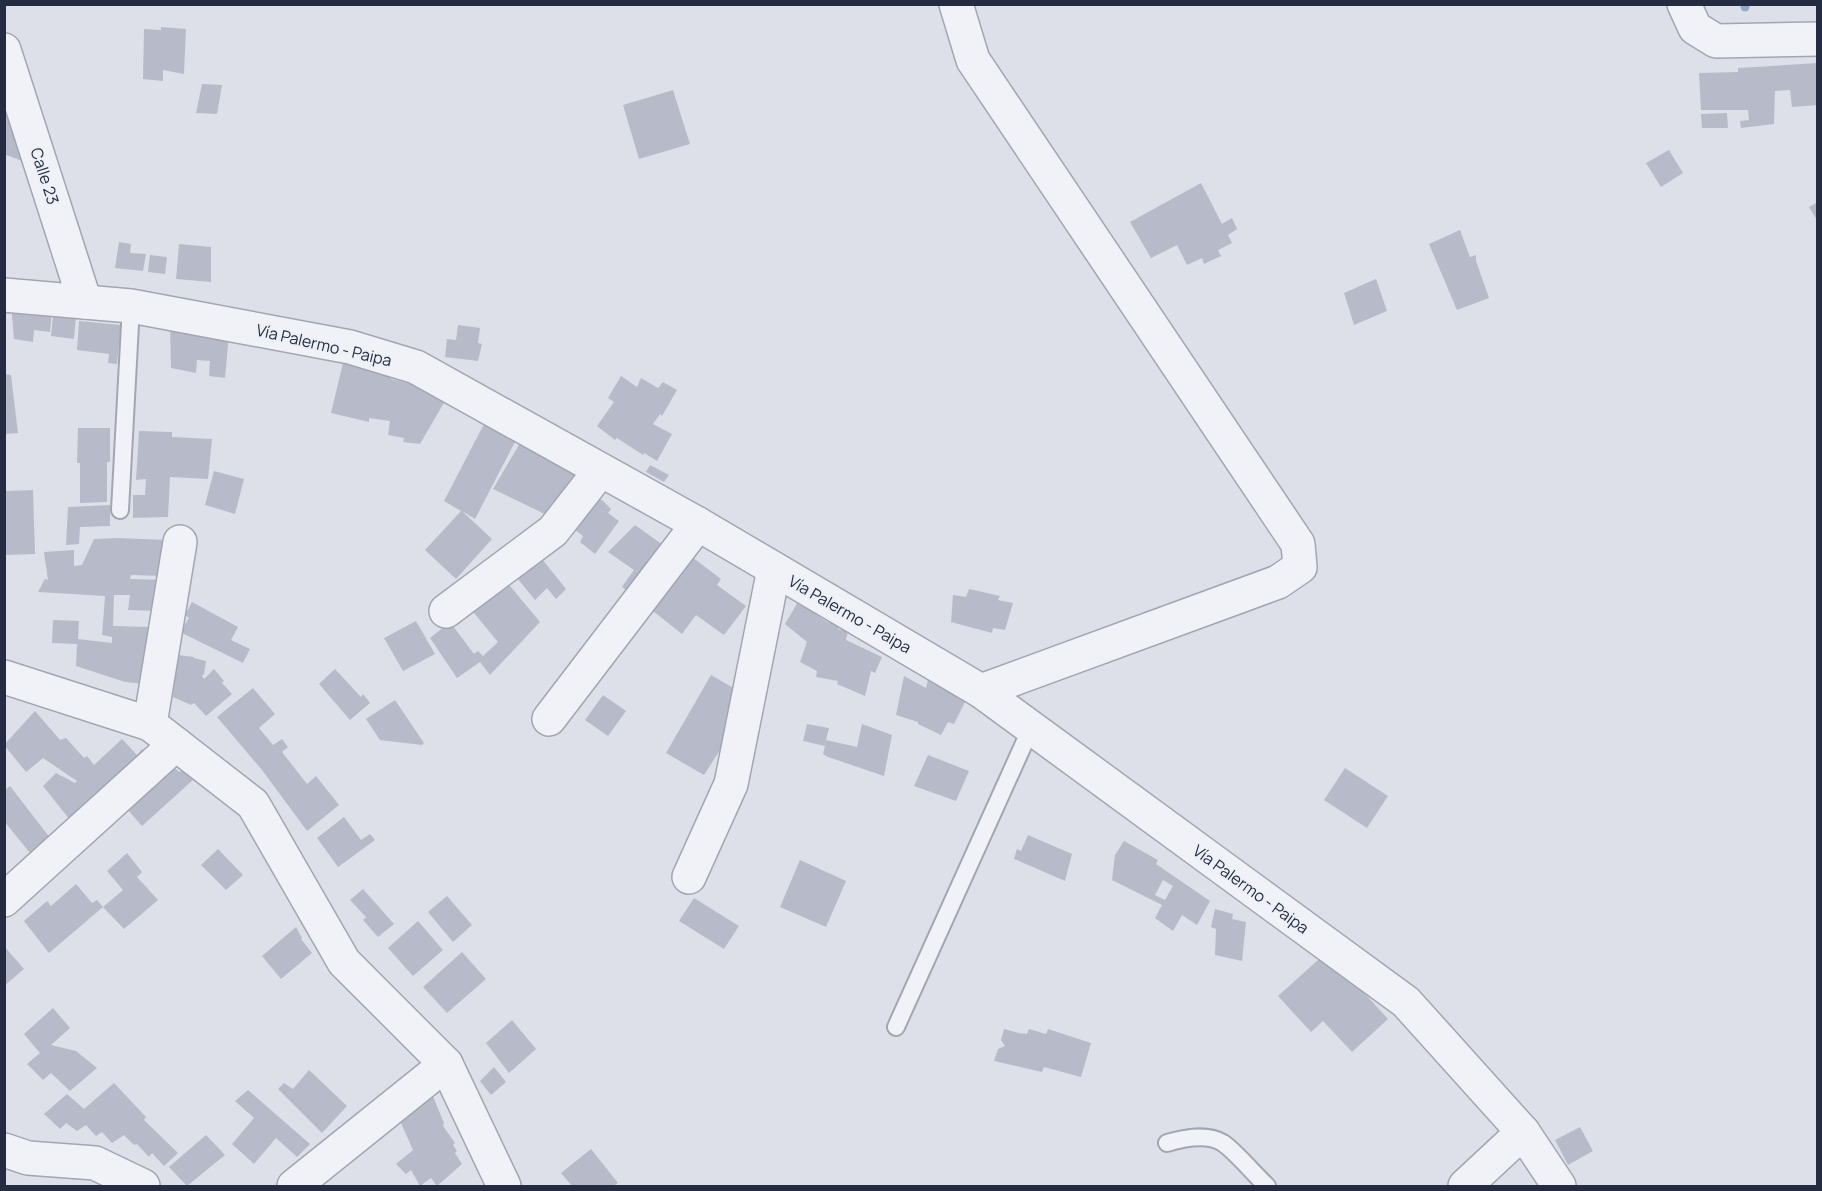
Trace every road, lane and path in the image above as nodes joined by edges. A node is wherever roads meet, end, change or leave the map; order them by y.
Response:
1 (956, 4) edge
2 (1684, 4) edge
3 (1818, 39) edge
4 (4, 50) edge
5 (12, 94) edge
6 (4, 295) edge
7 (84, 302) junction
8 (131, 306) junction
9 (600, 471) junction
10 (120, 510) dead end
11 (698, 524) junction
12 (180, 542) dead end
13 (774, 570) junction
14 (446, 611) dead end
15 (4, 677) edge
16 (981, 691) junction
17 (549, 719) dead end
18 (150, 724) junction
19 (1031, 728) junction
20 (177, 744) junction
21 (688, 877) dead end
22 (4, 900) edge
23 (896, 1027) dead end
24 (446, 1064) junction
25 (1523, 1132) junction
26 (1167, 1143) dead end
27 (4, 1150) edge
28 (142, 1186) edge
29 (294, 1186) edge
30 (504, 1186) edge
31 (1267, 1186) edge
32 (1465, 1186) edge
33 (1559, 1186) edge

1 - 16 street
2 - 3 street
4 - 5 street, Calle 23
5 - 7 street, Calle 23
6 - 7 street, Vía Palermo - Paipa
7 - 8 street, Vía Palermo - Paipa
8 - 9 street, Vía Palermo - Paipa
8 - 10 lane
9 - 11 street, Vía Palermo - Paipa
9 - 14 street
11 - 13 street, Vía Palermo - Paipa
11 - 17 street
12 - 18 street
13 - 16 street, Vía Palermo - Paipa
13 - 21 street
15 - 18 street
16 - 19 street, Vía Palermo - Paipa
18 - 20 street
19 - 23 lane
19 - 25 street, Vía Palermo - Paipa
20 - 22 street
20 - 24 street
24 - 29 street
24 - 30 street
25 - 32 street
25 - 33 street, Vía Palermo - Paipa
26 - 31 lane
27 - 28 street

